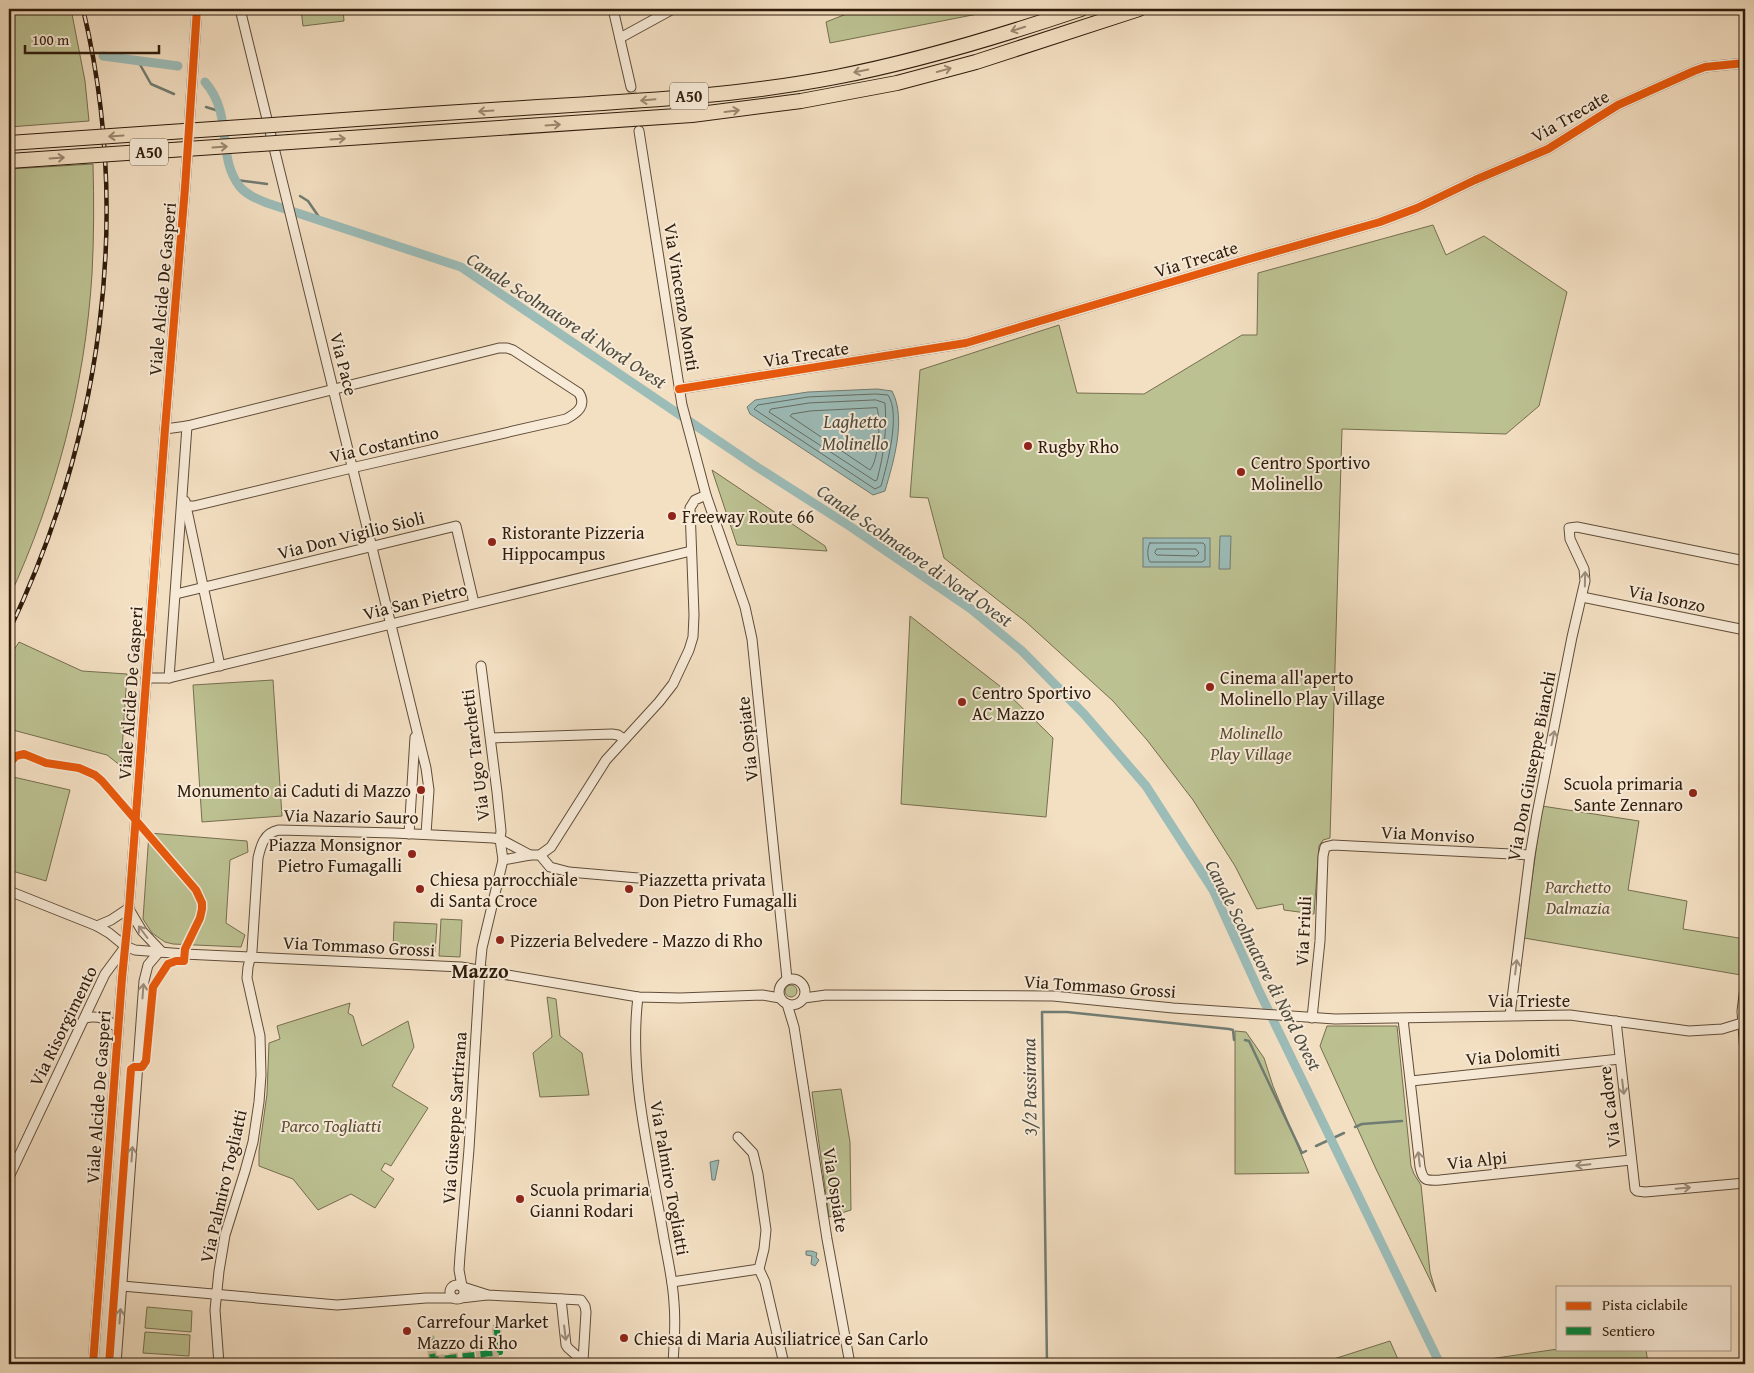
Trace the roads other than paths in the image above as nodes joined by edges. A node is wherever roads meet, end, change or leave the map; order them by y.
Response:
1 (198, 9) edge
2 (240, 9) edge
3 (613, 9) edge
4 (673, 9) edge
5 (1081, 9) edge
6 (1139, 9) edge
7 (620, 38) junction
8 (1745, 63) edge
9 (631, 87) tunnel mouth
10 (639, 131) tunnel mouth
11 (9, 143) edge
12 (9, 161) edge
13 (679, 389) junction
14 (334, 390) junction
15 (187, 426) junction
16 (165, 429) junction
17 (353, 467) junction
18 (708, 498) junction
19 (184, 506) junction
20 (372, 547) junction
21 (691, 551) junction
22 (1745, 561) edge
23 (203, 587) junction
24 (176, 594) junction
25 (1582, 597) junction
26 (474, 604) junction
27 (391, 624) junction
28 (1745, 630) edge
29 (220, 666) junction
30 (480, 666) dead end
31 (146, 678) junction
32 (169, 678) junction
33 (416, 727) junction
34 (491, 738) junction
35 (624, 739) junction
36 (412, 780) junction
37 (428, 780) junction
38 (409, 834) junction
39 (426, 834) junction
40 (500, 840) junction
41 (1325, 847) joint
42 (530, 855) junction
43 (540, 855) junction
44 (1530, 855) junction
45 (503, 860) junction
46 (638, 878) dead end
47 (10, 892) edge
48 (129, 908) junction
49 (97, 926) junction
50 (125, 946) junction
51 (161, 952) junction
52 (250, 957) junction
53 (480, 969) junction
54 (787, 979) junction
55 (1745, 987) edge
56 (804, 994) junction
57 (638, 997) junction
58 (785, 999) junction
59 (1510, 1015) junction
60 (85, 1018) junction
61 (1312, 1018) junction
62 (1404, 1019) junction
63 (1616, 1021) junction
64 (1744, 1023) edge
65 (118, 1028) junction
66 (1745, 1054) edge
67 (1620, 1059) junction
68 (1410, 1081) junction
69 (738, 1137) dead end
70 (1631, 1160) junction
71 (9, 1177) edge
72 (1745, 1183) edge
73 (759, 1269) junction
74 (672, 1282) junction
75 (122, 1286) junction
76 (457, 1287) junction
77 (216, 1294) junction
78 (488, 1295) junction
79 (426, 1298) junction
80 (457, 1298) junction
81 (561, 1299) junction
82 (585, 1362) edge
83 (93, 1364) edge
84 (116, 1364) edge
85 (219, 1364) edge
86 (673, 1364) edge
87 (784, 1364) edge
88 (850, 1364) edge

1 - 16 street, Viale Alcide De Gasperi
2 - 14 street, Via Pace
3 - 7 street
4 - 7 street
5 -> 11 highway, A50, bridge
12 -> 6 highway, A50, bridge
7 - 9 street
8 - 13 street, Via Trecate
10 - 13 street, Via Vincenzo Monti
13 - 18 street, Via Vincenzo Monti
14 - 15 street
14 - 17 street, Via Pace
14 - 17 street, Via Costantino
15 - 16 street
15 - 19 street
16 - 31 street, Viale Alcide De Gasperi
17 - 19 street, Via Costantino
17 - 20 street, Via Pace
18 - 21 street
18 - 54 street, Via Ospiate
19 - 23 street
19 - 24 street
20 - 23 street, Via Don Vigilio Sioli
20 - 26 street, Via Don Vigilio Sioli
20 - 27 street, Via Pace
21 - 26 street, Via San Pietro
21 - 35 street
25 -> 22 street, Via Don Giuseppe Bianchi
23 - 24 street, Via Don Vigilio Sioli
23 - 29 street
24 - 32 street
25 - 28 street, Via Isonzo
44 -> 25 street, Via Don Giuseppe Bianchi
26 - 27 street, Via San Pietro
27 - 29 street, Via San Pietro
27 - 33 street, Via Pace
29 - 32 street, Via San Pietro
30 - 34 street, Via Ugo Tarchetti
31 - 32 street, Via San Pietro
31 - 48 street, Viale Alcide De Gasperi
33 - 36 street, Via Pace
33 - 37 street, Via Pace
34 - 35 street
34 - 40 street, Via Ugo Tarchetti
35 - 43 street
36 - 37 street
36 - 38 street, Via Pace
37 - 39 street, Via Pace
38 - 39 street, Via Nazario Sauro
38 - 52 street, Via Nazario Sauro
39 - 40 street, Via Nazario Sauro
40 - 42 street
40 - 45 street, Via Ugo Tarchetti
41 - 44 street, Via Monviso
41 - 61 street, Via Friuli
42 - 43 street
42 - 45 street
43 - 46 street
59 -> 44 street, Via Don Giuseppe Bianchi
45 - 53 street, Via Giuseppe Sartirana
47 - 49 street
48 - 49 street
48 - 50 street, Viale Alcide De Gasperi
51 -> 48 street
49 - 50 street
50 - 51 street, Via Tommaso Grossi
50 - 60 street, Via Risorgimento
50 - 65 street, Viale Alcide De Gasperi
51 - 52 street, Via Tommaso Grossi
75 -> 51 street
52 - 53 street, Via Tommaso Grossi
52 - 77 street, Via Palmiro Togliatti
53 - 57 street, Via Tommaso Grossi
53 - 76 street, Via Giuseppe Sartirana
54 - 56 street
54 - 58 street
55 - 64 street
56 - 58 street
56 - 61 street, Via Tommaso Grossi
57 - 58 street, Via Tommaso Grossi
57 - 74 street, Via Palmiro Togliatti
58 - 88 street, Via Ospiate
59 - 62 street, Via Trieste
59 - 63 street, Via Trieste
60 - 65 street
60 - 71 street, Via Risorgimento
61 - 62 street, Via Trieste
62 - 68 street
63 - 64 street, Via Trieste
63 - 67 street, Via Cadore
64 - 66 street
65 - 83 street, Viale Alcide De Gasperi
67 - 68 street, Via Dolomiti
67 -> 70 street, Via Cadore
70 -> 68 street, Via Alpi
69 - 73 street
70 -> 72 street, Via Cadore
73 - 74 street
73 - 87 street
74 - 86 street, Via Palmiro Togliatti
75 - 77 street
84 -> 75 street
76 - 78 street
76 - 79 street
76 - 80 street
77 - 79 street
77 - 85 street, Via Palmiro Togliatti
78 - 80 street
78 - 81 street
79 - 80 street
81 -> 82 street
81 - 82 street

